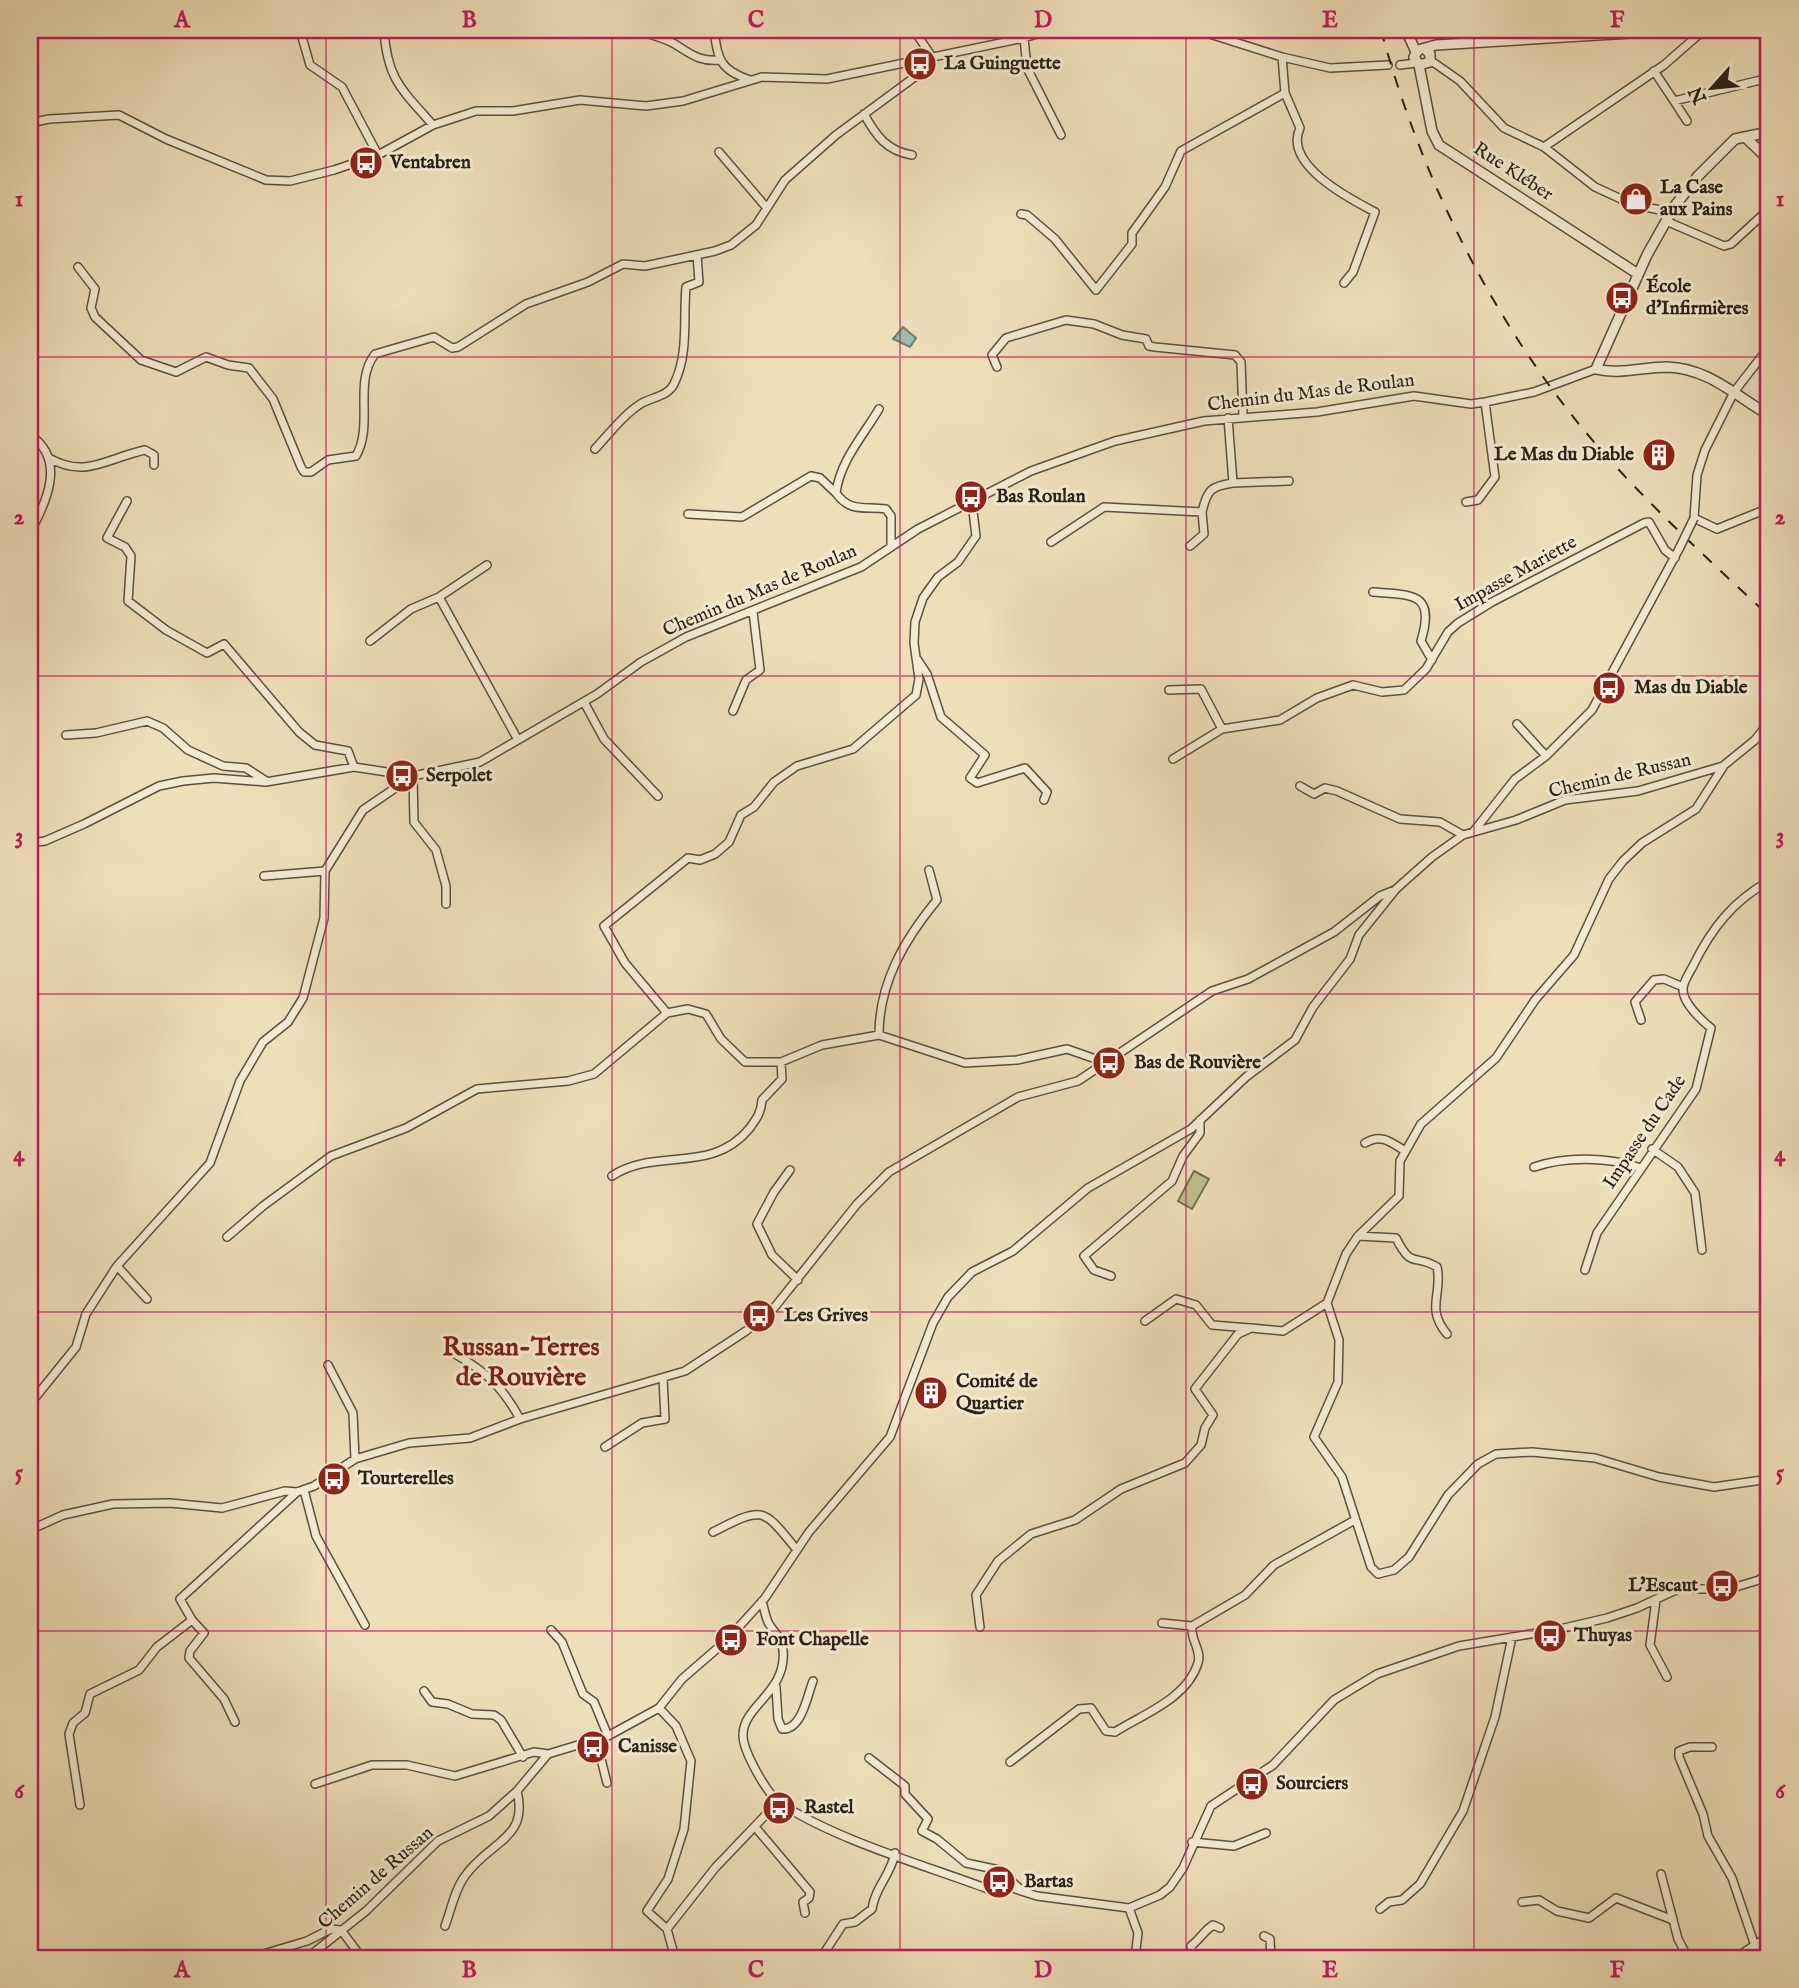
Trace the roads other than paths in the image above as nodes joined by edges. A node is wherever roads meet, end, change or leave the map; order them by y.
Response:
1 (300, 30) edge
2 (384, 30) edge
3 (635, 30) edge
4 (715, 30) edge
5 (914, 30) edge
6 (1049, 30) edge
7 (1197, 30) edge
8 (1406, 30) edge
9 (1680, 30) edge
10 (1703, 30) edge
11 (1024, 38) junction
12 (1428, 55) junction
13 (932, 57) junction
14 (1282, 57) junction
15 (720, 60) junction
16 (1417, 60) junction
17 (1388, 65) dead end
18 (1400, 65) dead end
19 (1654, 71) junction
20 (1769, 78) edge
21 (751, 80) junction
22 (1285, 93) junction
23 (1674, 101) junction
24 (864, 114) junction
25 (1687, 121) dead end
26 (30, 123) edge
27 (433, 125) junction
28 (1769, 132) edge
29 (1061, 135) dead end
30 (1745, 137) junction
31 (1544, 147) junction
32 (719, 152) dead end
33 (378, 155) junction
34 (912, 155) dead end
35 (1769, 160) edge
36 (766, 208) junction
37 (1769, 209) edge
38 (1021, 214) dead end
39 (1669, 216) junction
40 (697, 255) junction
41 (79, 267) dead end
42 (1638, 274) junction
43 (1344, 283) dead end
44 (1769, 347) edge
45 (1767, 358) edge
46 (997, 367) dead end
47 (1596, 369) junction
48 (1734, 392) junction
49 (1485, 402) junction
50 (879, 409) dead end
51 (1769, 415) edge
52 (1243, 416) junction
53 (1228, 418) junction
54 (30, 435) edge
55 (595, 449) dead end
56 (49, 458) junction
57 (154, 465) dead end
58 (1289, 481) dead end
59 (1233, 484) junction
60 (836, 494) junction
61 (127, 501) dead end
62 (1466, 502) dead end
63 (972, 503) junction
64 (1769, 508) edge
65 (1202, 512) junction
66 (688, 514) dead end
67 (1695, 518) junction
68 (30, 533) edge
69 (1051, 542) dead end
70 (891, 545) junction
71 (1190, 546) dead end
72 (1675, 558) junction
73 (487, 565) dead end
74 (1373, 592) dead end
75 (439, 597) junction
76 (753, 612) junction
77 (370, 641) dead end
78 (917, 659) junction
79 (1432, 660) junction
80 (1169, 690) dead end
81 (584, 702) junction
82 (733, 711) dead end
83 (1769, 722) edge
84 (1517, 724) dead end
85 (1222, 729) junction
86 (66, 735) dead end
87 (518, 740) junction
88 (1546, 756) junction
89 (1173, 759) dead end
90 (1723, 766) junction
91 (354, 767) junction
92 (413, 776) junction
93 (267, 782) junction
94 (1300, 786) dead end
95 (658, 796) dead end
96 (1044, 800) dead end
97 (1474, 831) junction
98 (1463, 835) junction
99 (30, 843) edge
100 (929, 870) dead end
101 (325, 871) junction
102 (264, 876) dead end
103 (1769, 881) edge
104 (1395, 889) junction
105 (446, 904) dead end
106 (1683, 987) junction
107 (667, 1013) junction
108 (1641, 1020) dead end
109 (879, 1035) junction
110 (781, 1062) junction
111 (1107, 1063) junction
112 (1200, 1120) junction
113 (1365, 1143) dead end
114 (1652, 1149) junction
115 (1405, 1151) junction
116 (1534, 1167) dead end
117 (1641, 1168) junction
118 (790, 1170) dead end
119 (612, 1176) dead end
120 (1358, 1236) junction
121 (227, 1237) dead end
122 (1702, 1250) dead end
123 (117, 1266) junction
124 (1586, 1270) dead end
125 (1111, 1276) dead end
126 (798, 1280) junction
127 (147, 1299) dead end
128 (1327, 1303) junction
129 (1145, 1321) dead end
130 (1251, 1328) junction
131 (1447, 1334) dead end
132 (455, 1354) dead end
133 (328, 1365) dead end
134 (663, 1378) junction
135 (30, 1404) edge
136 (520, 1419) junction
137 (605, 1447) dead end
138 (355, 1459) junction
139 (1769, 1479) edge
140 (301, 1491) junction
141 (1355, 1520) junction
142 (30, 1530) edge
143 (713, 1532) dead end
144 (797, 1550) junction
145 (1767, 1577) edge
146 (1656, 1600) junction
147 (762, 1601) junction
148 (192, 1620) junction
149 (1162, 1623) dead end
150 (365, 1625) dead end
151 (1192, 1626) junction
152 (980, 1627) dead end
153 (551, 1630) dead end
154 (1512, 1637) junction
155 (1667, 1677) dead end
156 (813, 1681) dead end
157 (776, 1687) junction
158 (424, 1691) dead end
159 (659, 1708) junction
160 (235, 1722) dead end
161 (608, 1736) junction
162 (584, 1742) junction
163 (1712, 1747) dead end
164 (548, 1754) junction
165 (523, 1757) junction
166 (869, 1758) dead end
167 (1010, 1762) dead end
168 (607, 1783) dead end
169 (315, 1784) dead end
170 (517, 1791) junction
171 (778, 1802) junction
172 (79, 1805) dead end
173 (756, 1828) junction
174 (1266, 1833) dead end
175 (1192, 1842) junction
176 (895, 1853) junction
177 (1661, 1874) dead end
178 (1022, 1891) junction
179 (1522, 1902) dead end
180 (1129, 1908) junction
181 (1380, 1909) dead end
182 (805, 1913) dead end
183 (1673, 1920) junction
184 (445, 1926) dead end
185 (1220, 1928) dead end
186 (667, 1929) junction
187 (341, 1930) junction
188 (319, 1935) junction
189 (1264, 1936) dead end
190 (1769, 1937) edge
191 (311, 1939) junction
192 (321, 1946) junction
193 (1755, 1946) junction
194 (250, 1958) edge
195 (307, 1958) edge
196 (362, 1958) edge
197 (675, 1958) edge
198 (821, 1958) edge
199 (1135, 1958) edge
200 (1193, 1958) edge
201 (1270, 1958) edge
202 (1688, 1958) edge
203 (1737, 1958) edge

1 - 33 street
2 - 27 street
3 - 15 street
4 - 15 street
5 - 13 street
6 - 11 street
7 - 14 street
8 - 16 street, Rue Kléber
9 - 12 street
10 - 19 street
11 - 13 street
11 - 29 street
12 - 16 street
12 - 16 street
12 - 31 street
13 - 21 street
13 - 24 street
14 - 17 street
14 - 22 street
15 - 21 street
16 - 18 street
16 - 42 street, Rue Kléber
19 - 23 street
19 - 31 street
20 - 23 street
21 - 27 street
22 - 38 street
22 - 43 street
23 - 25 street
24 - 34 street
24 - 36 street
26 - 33 street
27 - 33 street
28 - 30 street
30 - 35 street
30 - 39 street
31 - 39 street
32 - 36 street
36 - 40 street
37 - 39 street
39 - 42 street
40 - 41 street
40 - 55 street
42 - 47 street
44 - 45 street
45 - 48 street
46 - 52 street
47 - 48 street
47 - 49 street, Chemin du Mas de Roulan
48 - 51 street
48 - 67 street
49 - 52 street, Chemin du Mas de Roulan
49 - 62 street
50 - 60 street
52 - 53 street, Chemin du Mas de Roulan
53 - 59 street
53 - 63 street, Chemin du Mas de Roulan
54 - 56 street
56 - 57 street
56 - 68 street
58 - 59 street
59 - 65 street
60 - 66 street
60 - 70 street
61 - 91 street
63 - 70 street, Chemin du Mas de Roulan
63 - 78 street
64 - 67 street
65 - 69 street
65 - 71 street
67 - 72 street, bridge
70 - 76 street, Chemin du Mas de Roulan
72 - 79 street, Impasse Mariette
72 - 88 street
73 - 75 street
74 - 79 street
75 - 77 street
75 - 87 street
76 - 81 street, Chemin du Mas de Roulan
76 - 82 street
78 - 96 street
78 - 107 street
79 - 85 street, Impasse Mariette
80 - 85 street
81 - 87 street, Chemin du Mas de Roulan
81 - 95 street
83 - 90 street, Chemin de Russan
84 - 88 street
85 - 89 street, Impasse Mariette
86 - 93 street
87 - 92 street, Chemin du Mas de Roulan
88 - 97 street
90 - 97 street, Chemin de Russan
90 - 115 street
91 - 92 street, Chemin du Mas de Roulan
91 - 93 street, Chemin du Mas de Roulan
92 - 101 street
92 - 105 street
93 - 99 street, Chemin du Mas de Roulan
94 - 98 street
97 - 98 street, Chemin de Russan
98 - 104 street, Chemin de Russan
100 - 109 street
101 - 102 street
101 - 123 street
103 - 106 street
104 - 111 street
104 - 112 street
106 - 108 street
106 - 114 street, Impasse du Cade
107 - 110 street
107 - 121 street
109 - 110 street
109 - 111 street
110 - 119 street
111 - 126 street
112 - 125 street
112 - 144 street
113 - 115 street
114 - 117 street, Impasse du Cade
114 - 122 street
115 - 120 street
116 - 117 street
117 - 124 street, Impasse du Cade
118 - 126 street
120 - 128 street
120 - 131 street
123 - 127 street
123 - 135 street
126 - 134 street
128 - 130 street
128 - 141 street
129 - 130 street
130 - 152 street
132 - 136 street
133 - 138 street
134 - 136 street
134 - 137 street
136 - 138 street
138 - 140 street
139 - 141 street
140 - 142 street
140 - 148 street
140 - 150 street
141 - 151 street
143 - 144 street
144 - 147 street
145 - 146 street
146 - 154 street
146 - 155 street
147 - 157 street
147 - 159 street
148 - 160 street
148 - 172 street
149 - 151 street
151 - 167 street
153 - 161 street
154 - 175 street
154 - 181 street
156 - 157 street
157 - 171 street
158 - 165 street
159 - 161 street
159 - 186 street
161 - 162 street
162 - 164 street
162 - 168 street
163 - 193 street
164 - 165 street
164 - 170 street, Chemin de Russan
165 - 169 street
166 - 178 street
170 - 184 street
170 - 187 street, Chemin de Russan
171 - 173 street
171 - 176 street
173 - 182 street
173 - 186 street
174 - 175 street
175 - 180 street
176 - 178 street
176 - 198 street
177 - 183 street
178 - 180 street
179 - 183 street
180 - 199 street
183 - 202 street
185 - 200 street
186 - 197 street
187 - 188 street
187 - 192 street, Chemin de Russan
187 - 196 street
188 - 191 street
188 - 192 street
189 - 201 street
190 - 193 street
191 - 192 street
191 - 194 street
192 - 195 street, Chemin de Russan
193 - 203 street

